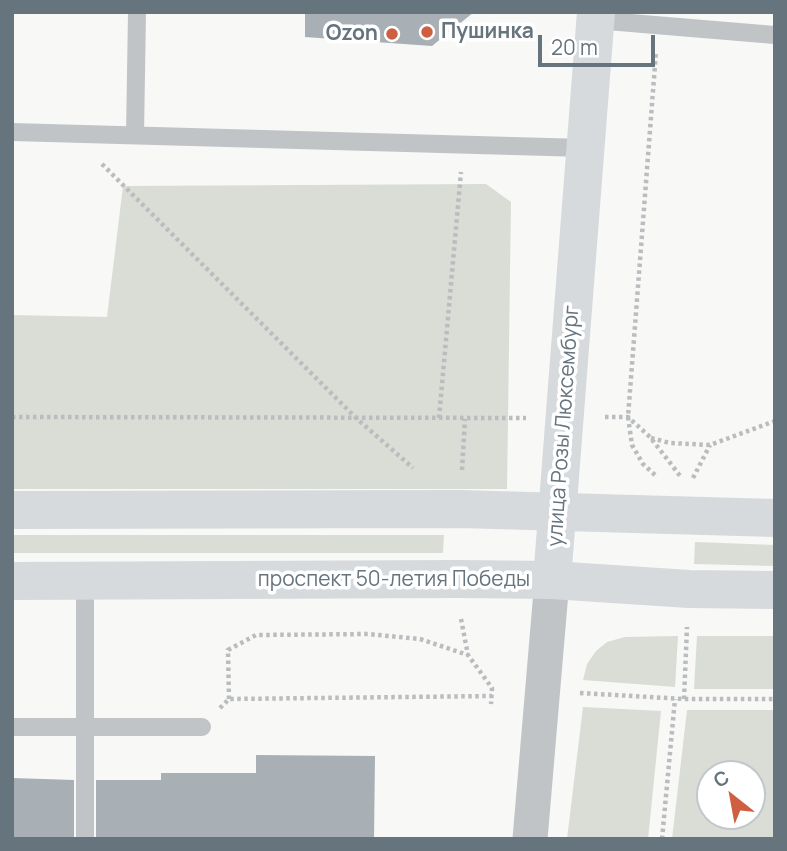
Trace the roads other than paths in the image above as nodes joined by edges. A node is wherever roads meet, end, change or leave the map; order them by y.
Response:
1 (137, 12) edge
2 (596, 16) edge
3 (775, 36) edge
4 (12, 132) edge
5 (135, 135) junction
6 (584, 148) junction
7 (12, 510) edge
8 (558, 511) junction
9 (775, 518) edge
10 (552, 580) junction
11 (12, 581) edge
12 (85, 581) junction
13 (775, 590) edge
14 (12, 727) edge
15 (85, 727) junction
16 (202, 727) road end
17 (85, 839) edge
18 (530, 839) edge

1 - 5 lane
2 - 3 lane
2 - 6 main road, улица Розы Люксембург
4 - 5 lane
5 - 6 lane
6 - 8 main road, улица Розы Люксембург
7 - 8 main road
8 - 9 main road
8 - 10 main road, улица Розы Люксембург
10 - 12 main road, проспект 50-летия Победы
10 - 13 main road, проспект 50-летия Победы
10 - 18 street, улица Розы Люксембург
11 - 12 main road, проспект 50-летия Победы
12 - 15 lane
14 - 15 lane
15 - 16 lane
15 - 17 lane

